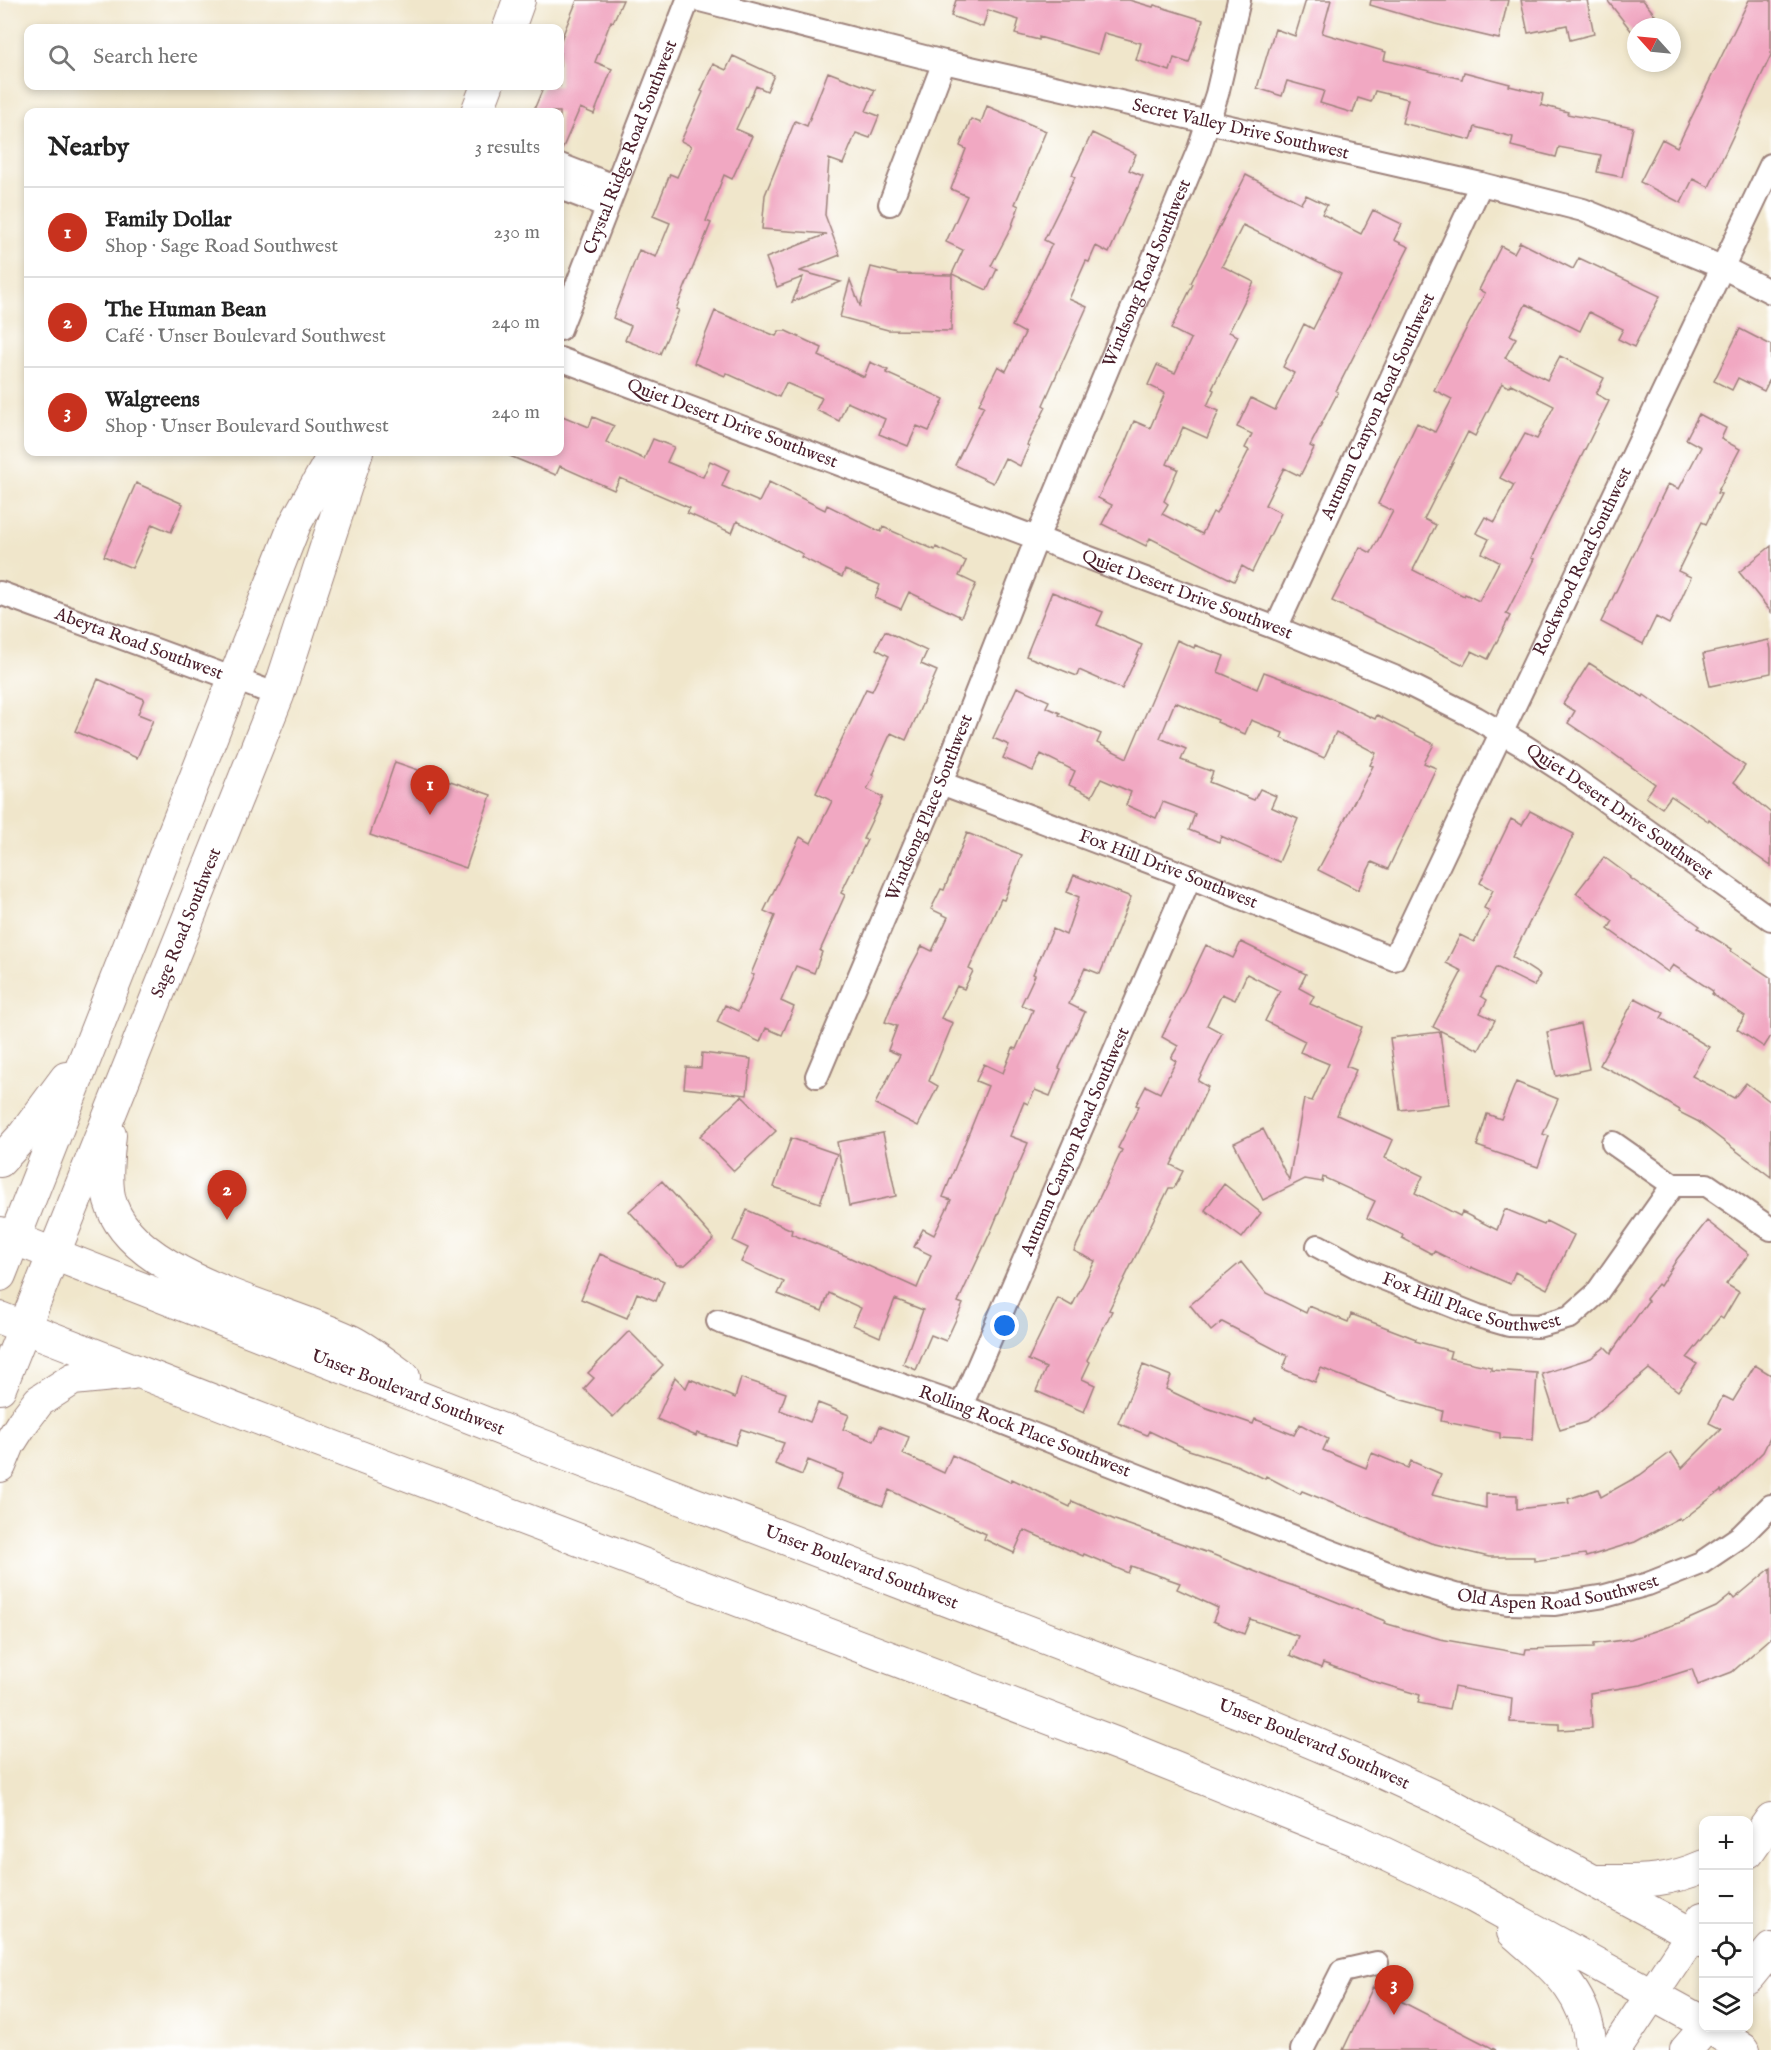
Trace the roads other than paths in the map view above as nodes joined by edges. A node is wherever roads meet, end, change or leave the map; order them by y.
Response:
1 (519, 0) edge
2 (688, 0) edge
3 (700, 0) edge
4 (1239, 0) edge
5 (510, 24) edge
6 (944, 62) junction
7 (485, 90) edge
8 (479, 108) edge
9 (1209, 123) junction
10 (1771, 165) edge
11 (564, 167) edge
12 (1482, 184) junction
13 (564, 189) edge
14 (611, 196) junction
15 (890, 204) dead end
16 (1724, 268) junction
17 (1771, 292) edge
18 (564, 319) edge
19 (564, 361) edge
20 (333, 456) edge
21 (356, 456) edge
22 (1037, 538) junction
23 (0, 594) edge
24 (1276, 628) junction
25 (233, 679) junction
26 (278, 695) junction
27 (1502, 733) junction
28 (941, 783) junction
29 (1190, 877) junction
30 (1771, 919) edge
31 (1394, 959) joint
32 (92, 1043) junction
33 (817, 1076) dead end
34 (113, 1106) junction
35 (1612, 1143) dead end
36 (0, 1161) edge
37 (1673, 1185) junction
38 (1771, 1229) edge
39 (8, 1236) edge
40 (1318, 1246) dead end
41 (53, 1253) junction
42 (0, 1275) edge
43 (718, 1321) dead end
44 (12, 1323) edge
45 (138, 1372) junction
46 (0, 1388) edge
47 (961, 1406) junction
48 (449, 1408) junction
49 (0, 1466) edge
50 (1771, 1506) edge
51 (1327, 1550) joint
52 (1771, 1803) edge
53 (1771, 1819) edge
54 (1753, 1821) edge
55 (1753, 1846) edge
56 (1699, 1868) edge
57 (1596, 1881) junction
58 (1469, 1894) junction
59 (1699, 1931) edge
60 (1699, 1932) edge
61 (1771, 1949) edge
62 (1377, 1963) dead end
63 (1754, 1979) edge
64 (1652, 1994) junction
65 (1699, 2020) edge
66 (1702, 2032) edge
67 (1717, 2032) edge
68 (1302, 2050) edge
69 (1592, 2050) edge
70 (1615, 2050) edge
71 (1686, 2050) edge
72 (1744, 2050) edge

1 - 5 main road
2 - 14 street, Crystal Ridge Road Southwest
3 - 6 street, Secret Valley Drive Southwest
4 - 9 street, Windsong Road Southwest
6 - 9 street, Secret Valley Drive Southwest
6 - 15 street
7 - 8 main road
9 - 12 street, Secret Valley Drive Southwest
9 - 22 street, Windsong Road Southwest
10 - 16 street, Rockwood Road Southwest
11 - 14 street
12 - 16 street, Secret Valley Drive Southwest
12 - 24 street, Autumn Canyon Road Southwest
13 - 14 street
14 - 18 street, Crystal Ridge Road Southwest
16 - 17 street, Secret Valley Drive Southwest
16 - 27 street, Rockwood Road Southwest
19 - 22 street, Quiet Desert Drive Southwest
20 - 25 main road
21 - 26 main road, Sage Road Southwest
22 - 24 street, Quiet Desert Drive Southwest
22 - 28 street, Windsong Place Southwest
23 - 25 street, Abeyta Road Southwest
24 - 27 street, Quiet Desert Drive Southwest
25 - 26 street, Abeyta Road Southwest
25 - 32 main road
26 - 34 main road, Sage Road Southwest
27 - 30 street, Quiet Desert Drive Southwest
27 - 31 street, Rockwood Road Southwest
28 - 29 street, Fox Hill Drive Southwest
28 - 33 street, Windsong Place Southwest
29 - 31 street, Fox Hill Drive Southwest
29 - 47 street, Autumn Canyon Road Southwest
32 - 36 main road
32 - 39 main road
34 - 41 main road, Sage Road Southwest
34 - 48 main road
35 - 37 street
37 - 38 street
37 - 40 street, Fox Hill Place Southwest
39 - 41 main road, Unser Boulevard Southwest
39 - 42 main road
41 - 44 main road, Sage Road Southwest
41 - 48 main road, Unser Boulevard Southwest
43 - 47 street, Rolling Rock Place Southwest
44 - 45 main road
44 - 46 main road, Sage Road Southwest
45 - 49 main road
45 - 58 main road
47 - 51 street, Rolling Rock Place Southwest
48 - 57 main road, Unser Boulevard Southwest
50 - 51 street, Old Aspen Road Southwest
52 - 54 main road
53 - 55 main road
56 - 57 main road
57 - 59 main road, Unser Boulevard Southwest
58 - 64 main road
58 - 69 main road
60 - 64 main road
61 - 63 main road
62 - 68 street
64 - 65 main road
64 - 70 main road
66 - 71 main road
67 - 72 main road

